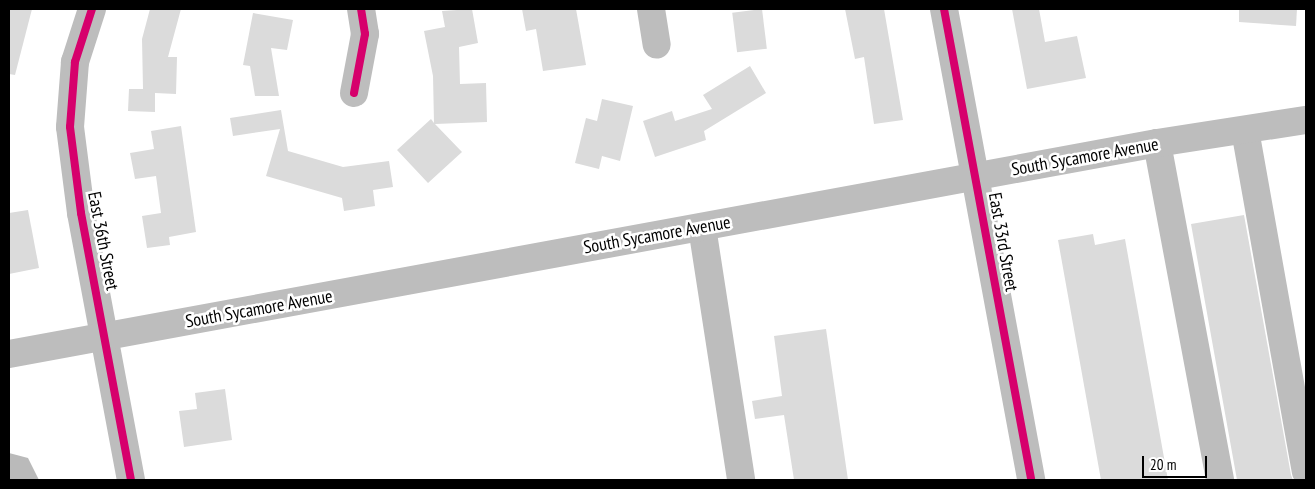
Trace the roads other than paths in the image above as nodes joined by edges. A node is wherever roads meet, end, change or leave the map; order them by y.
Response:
1 (92, 9) edge
2 (361, 9) edge
3 (651, 9) edge
4 (944, 9) edge
5 (657, 44) dead end
6 (354, 93) dead end
7 (1306, 120) edge
8 (1245, 130) junction
9 (1157, 143) junction
10 (976, 176) junction
11 (702, 227) junction
12 (106, 337) junction
13 (9, 354) edge
14 (1306, 472) edge
15 (131, 480) edge
16 (741, 480) edge
17 (1031, 480) edge
18 (1220, 480) edge

1 - 12 main road, East 36th Street
2 - 6 main road
3 - 5 main road
4 - 10 main road, East 33rd Street
7 - 8 main road, South Sycamore Avenue
8 - 9 main road, South Sycamore Avenue
8 - 14 main road
9 - 10 main road, South Sycamore Avenue
9 - 18 main road
10 - 11 main road, South Sycamore Avenue
10 - 17 main road, East 33rd Street
11 - 12 main road, South Sycamore Avenue
11 - 16 main road
12 - 13 main road, South Sycamore Avenue
12 - 15 main road, East 36th Street

